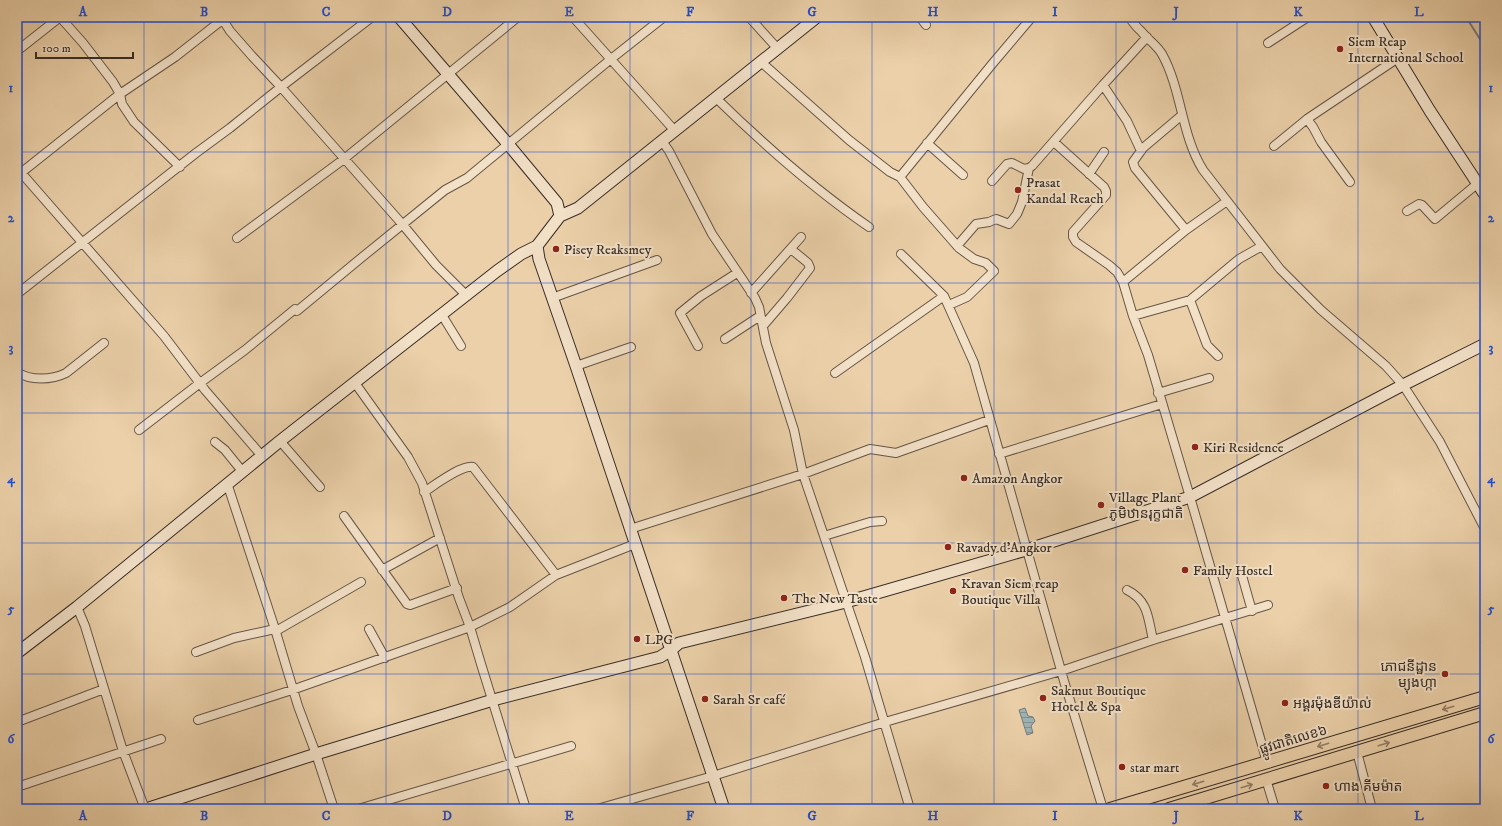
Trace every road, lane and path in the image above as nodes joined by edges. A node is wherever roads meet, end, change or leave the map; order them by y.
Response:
1 (60, 17) edge
2 (372, 17) edge
3 (399, 17) edge
4 (518, 17) edge
5 (573, 17) edge
6 (664, 17) edge
7 (749, 17) edge
8 (818, 17) edge
9 (920, 17) edge
10 (1032, 17) edge
11 (1129, 17) edge
12 (1308, 17) edge
13 (1373, 17) edge
14 (222, 18) edge
15 (926, 26) dead end
16 (1147, 37) junction
17 (1268, 43) dead end
18 (778, 49) junction
19 (17, 51) edge
20 (1398, 58) junction
21 (611, 59) junction
22 (761, 62) junction
23 (447, 74) junction
24 (1103, 85) junction
25 (281, 87) junction
26 (120, 94) junction
27 (716, 98) junction
28 (1182, 115) junction
29 (1307, 119) junction
30 (674, 131) junction
31 (662, 141) junction
32 (927, 142) junction
33 (1054, 142) junction
34 (508, 144) junction
35 (1274, 146) dead end
36 (1141, 151) junction
37 (1104, 152) dead end
38 (344, 159) junction
39 (180, 167) junction
40 (1029, 168) junction
41 (18, 172) edge
42 (1089, 174) junction
43 (963, 175) dead end
44 (900, 177) junction
45 (992, 181) dead end
46 (1350, 182) dead end
47 (1477, 184) junction
48 (1485, 195) edge
49 (1226, 201) junction
50 (1407, 211) dead end
51 (560, 216) junction
52 (403, 225) junction
53 (869, 227) dead end
54 (1186, 230) junction
55 (801, 237) dead end
56 (237, 238) dead end
57 (82, 243) junction
58 (537, 246) junction
59 (957, 246) junction
60 (1262, 246) junction
61 (791, 249) junction
62 (901, 254) dead end
63 (658, 260) dead end
64 (737, 273) junction
65 (1123, 282) junction
66 (751, 293) junction
67 (17, 294) edge
68 (467, 296) junction
69 (944, 296) junction
70 (552, 298) junction
71 (1190, 300) junction
72 (948, 305) junction
73 (442, 315) junction
74 (760, 316) junction
75 (1133, 316) junction
76 (763, 326) junction
77 (725, 339) dead end
78 (104, 343) dead end
79 (1485, 344) edge
80 (461, 346) dead end
81 (698, 346) dead end
82 (632, 347) dead end
83 (1218, 356) dead end
84 (576, 366) junction
85 (17, 372) edge
86 (835, 373) dead end
87 (1209, 378) dead end
88 (200, 383) junction
89 (355, 383) junction
90 (1403, 385) junction
91 (1158, 392) junction
92 (1162, 404) junction
93 (990, 420) junction
94 (139, 430) dead end
95 (280, 440) junction
96 (215, 442) dead end
97 (999, 454) junction
98 (262, 456) junction
99 (242, 471) junction
100 (803, 474) junction
101 (227, 483) junction
102 (320, 487) dead end
103 (424, 492) junction
104 (1190, 497) junction
105 (344, 516) dead end
106 (882, 521) dead end
107 (630, 529) junction
108 (1485, 529) edge
109 (824, 536) junction
110 (440, 538) junction
111 (635, 544) junction
112 (1026, 550) junction
113 (382, 570) junction
114 (1241, 572) dead end
115 (556, 575) junction
116 (361, 582) dead end
117 (456, 588) junction
118 (1127, 590) dead end
119 (846, 602) junction
120 (1268, 605) dead end
121 (77, 607) junction
122 (1252, 611) junction
123 (1226, 619) junction
124 (470, 627) junction
125 (369, 629) dead end
126 (275, 630) junction
127 (1153, 640) junction
128 (671, 650) junction
129 (196, 652) dead end
130 (17, 653) edge
131 (385, 658) junction
132 (1061, 671) junction
133 (104, 689) junction
134 (292, 690) junction
135 (1485, 697) edge
136 (493, 700) junction
137 (1485, 713) edge
138 (198, 720) dead end
139 (17, 722) edge
140 (885, 722) junction
141 (160, 739) dead end
142 (571, 746) dead end
143 (123, 751) junction
144 (1357, 752) junction
145 (316, 754) junction
146 (1267, 762) junction
147 (512, 763) junction
148 (713, 776) junction
149 (1266, 779) junction
150 (17, 787) edge
151 (145, 809) edge
152 (334, 809) edge
153 (358, 809) edge
154 (526, 809) edge
155 (597, 809) edge
156 (724, 809) edge
157 (910, 809) edge
158 (1103, 809) edge
159 (1110, 809) edge
160 (1169, 809) edge
161 (1275, 809) edge
162 (1372, 809) edge

1 - 19 street
1 - 26 street
2 - 25 street
3 - 23 street
4 - 23 street
5 - 21 street
6 - 21 street
7 - 18 street
8 - 18 street
9 - 15 street
10 - 32 street
11 - 16 street
12 - 17 street
13 - 20 street
14 - 25 street
14 - 26 street
16 - 24 street
16 - 28 street
18 - 22 street
20 - 29 street
20 - 47 street
21 - 30 street
21 - 34 street
22 - 27 street
22 - 44 street
23 - 34 street
23 - 38 street
24 - 33 street
24 - 36 street
25 - 38 street
25 - 39 street
26 - 39 street
26 - 41 street
27 - 30 street
27 - 53 street
28 - 36 street
28 - 49 street
29 - 35 street
29 - 46 street
30 - 31 street
31 - 51 street
31 - 64 street
32 - 43 street
32 - 44 street
33 - 40 street
33 - 42 street
34 - 51 street
34 - 52 street
36 - 54 street
37 - 42 street
38 - 52 street
38 - 56 street
39 - 57 street
40 - 45 street
40 - 59 street
41 - 57 street
42 - 65 street
44 - 59 street
47 - 48 street
47 - 50 street
49 - 54 street
49 - 60 street
51 - 58 street
52 - 68 street
52 - 88 street
54 - 65 street
55 - 61 street
57 - 67 street
57 - 88 street
58 - 68 street
58 - 70 street
59 - 72 street
60 - 71 street
60 - 90 street
61 - 66 street
61 - 76 street
62 - 69 street
63 - 70 street
64 - 66 street
64 - 81 street
65 - 75 street
66 - 74 street
68 - 73 street
69 - 72 street
69 - 86 street
70 - 84 street
71 - 75 street
71 - 83 street
72 - 93 street
73 - 80 street
73 - 89 street
74 - 76 street
74 - 77 street
75 - 91 street
76 - 100 street
78 - 85 street
79 - 90 street
82 - 84 street
84 - 107 street
87 - 91 street
88 - 94 street
88 - 98 street
89 - 95 street
89 - 103 street
90 - 104 street
90 - 108 street
91 - 92 street
92 - 97 street
92 - 104 street
93 - 97 street
93 - 100 street
95 - 98 street
95 - 102 street
96 - 99 street
97 - 112 street
98 - 99 street
99 - 101 street
100 - 107 street
100 - 109 street
101 - 121 street
101 - 126 street
103 - 110 street
103 - 115 street
104 - 112 street
104 - 123 street
105 - 113 street
106 - 109 street
107 - 111 street
109 - 119 street
110 - 113 street
110 - 117 street
111 - 115 street
111 - 128 street
112 - 119 street
112 - 132 street
113 - 117 street
114 - 122 street
115 - 124 street
116 - 126 street
117 - 124 street
118 - 127 street
119 - 128 street
119 - 140 street
120 - 122 street
121 - 130 street
121 - 133 street
122 - 123 street
123 - 127 street
123 - 146 street
124 - 131 street
124 - 136 street
125 - 131 street
126 - 129 street
126 - 134 street
127 - 132 street
128 - 136 street
128 - 148 street
131 - 134 street
132 - 140 street
132 - 158 street
133 - 139 street
133 - 143 street
134 - 138 street
134 - 145 street
135 -> 146 main road, ផ្លូវជាតិលេខ៦
136 - 145 street
136 - 147 street
144 -> 137 main road
140 - 148 street
140 - 157 street
141 - 143 street
142 - 147 street
143 - 150 street
143 - 151 street
144 - 149 main road
144 - 162 street
145 - 151 street
145 - 152 street
146 -> 159 main road, ផ្លូវជាតិលេខ៦
147 - 153 street
147 - 154 street
148 - 155 street
148 - 156 street
160 -> 149 main road
149 - 161 street

